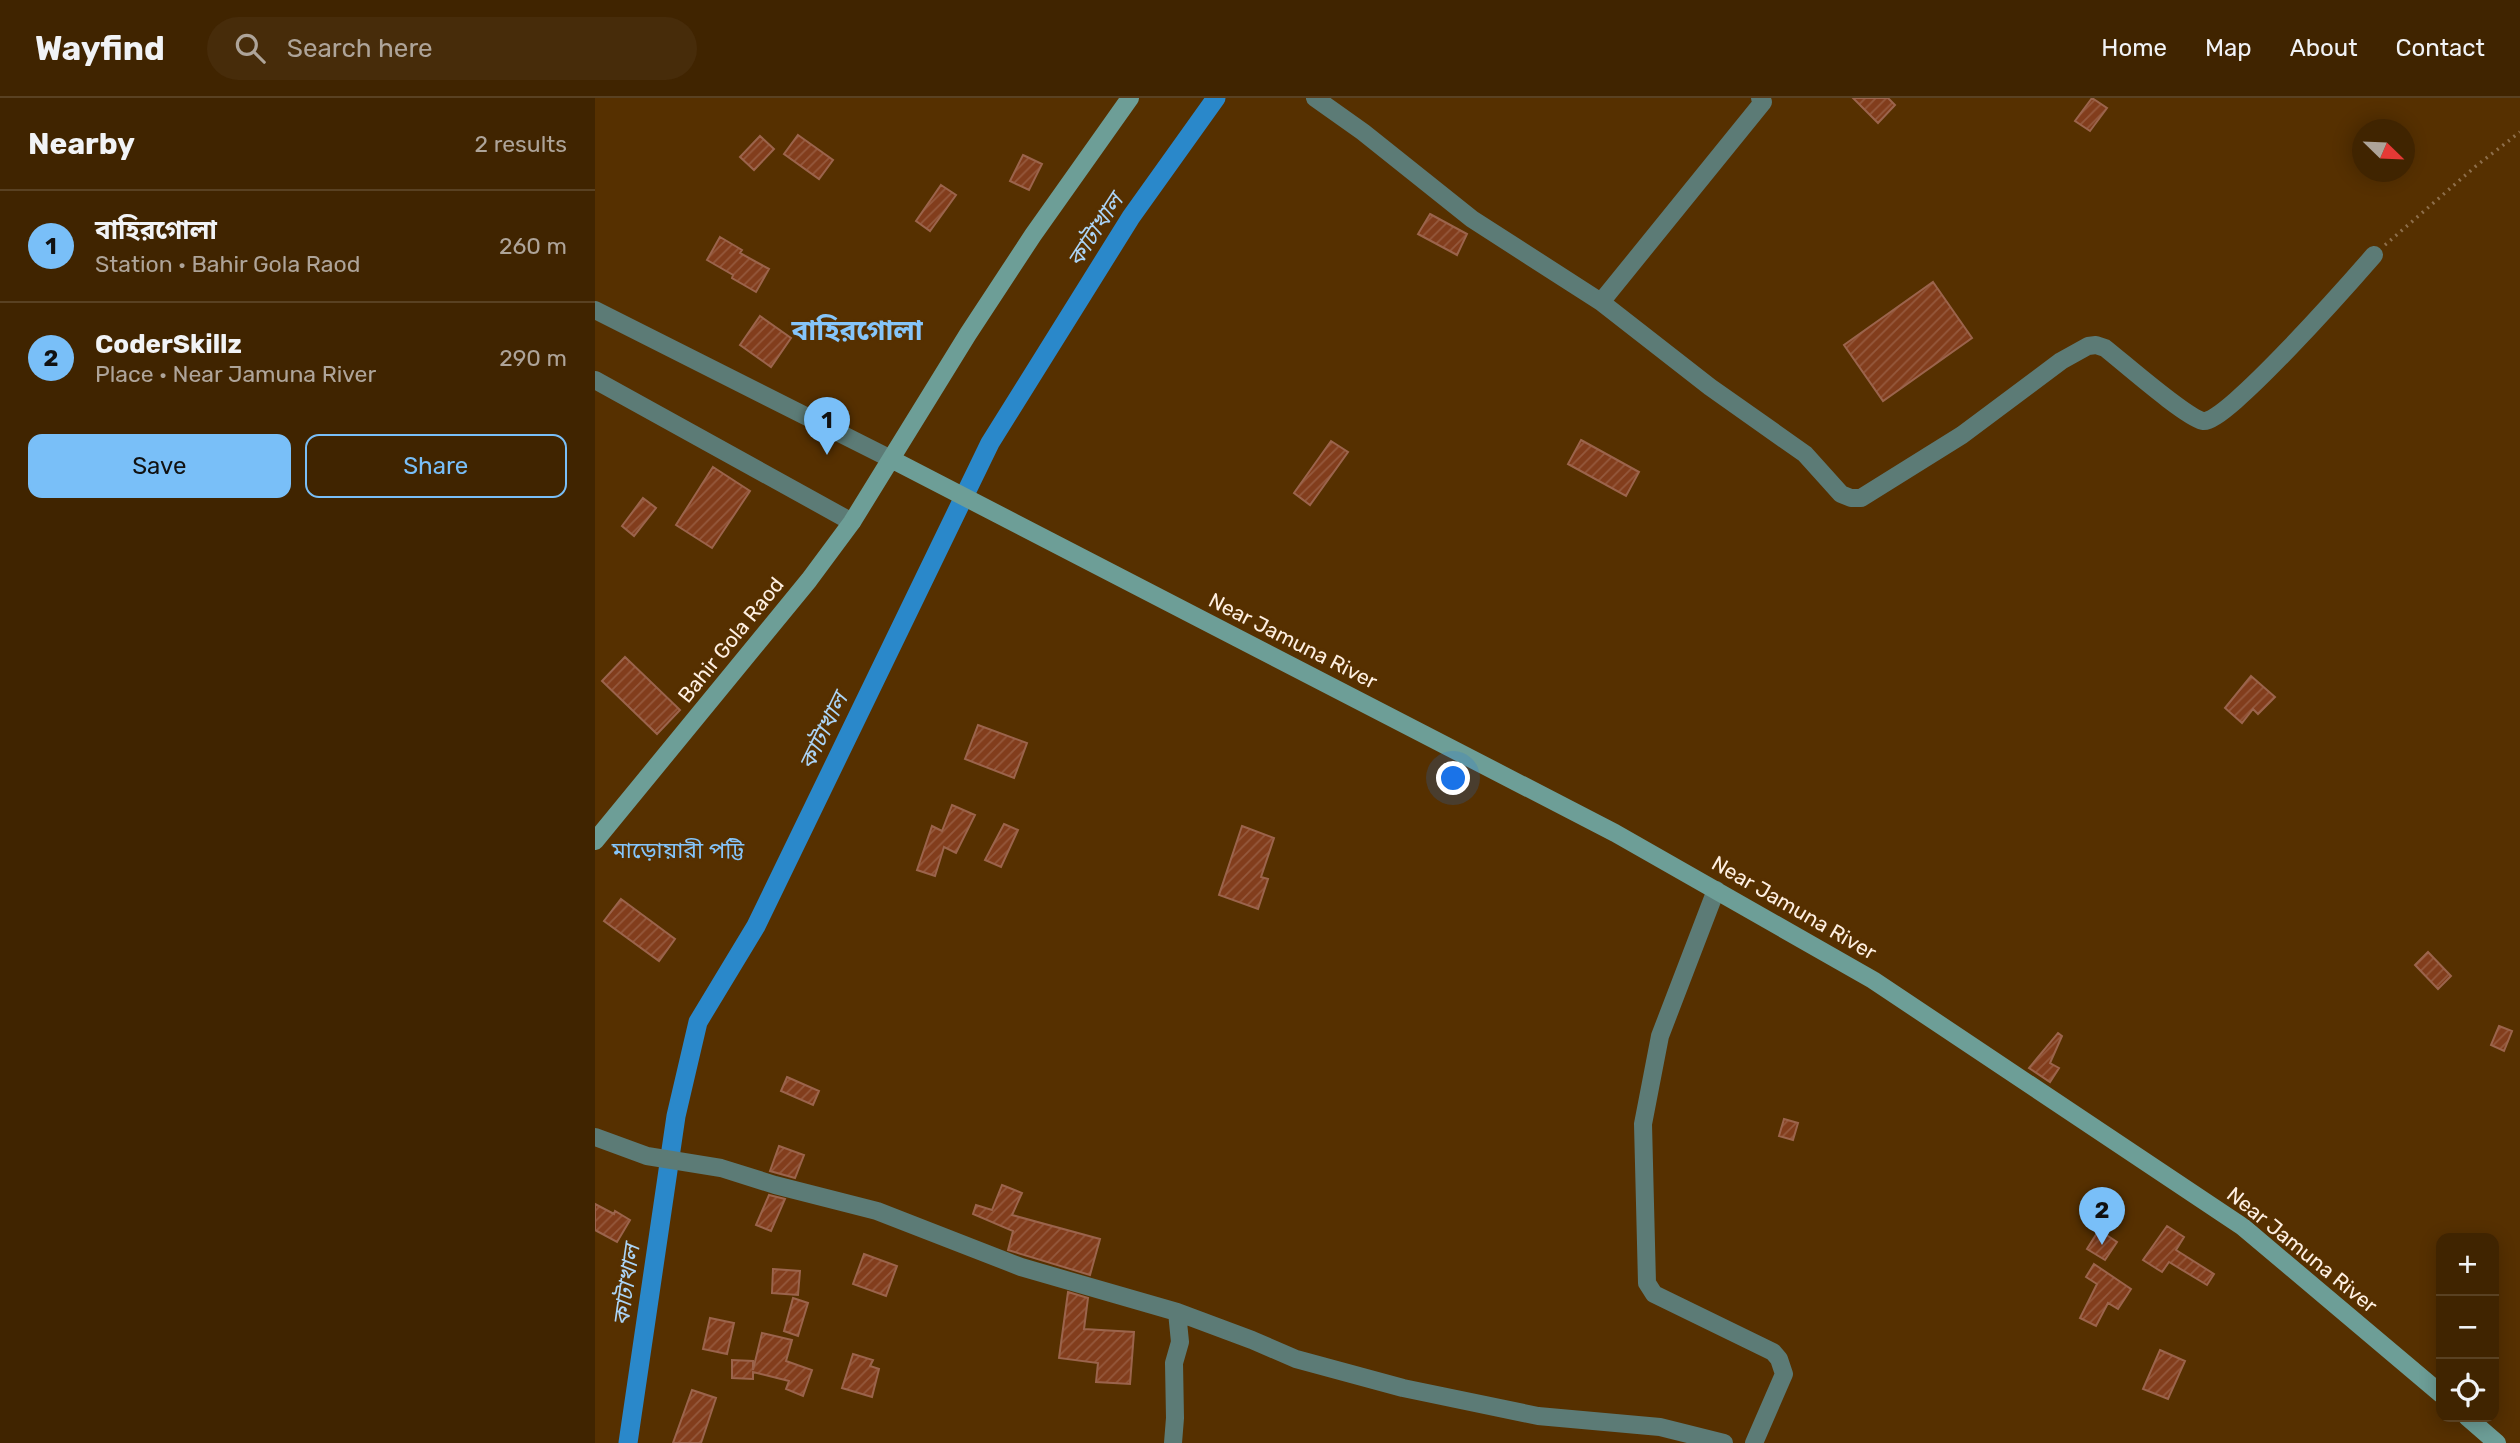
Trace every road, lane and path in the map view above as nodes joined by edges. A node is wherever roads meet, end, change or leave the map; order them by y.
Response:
1 (1129, 98) edge
2 (1315, 98) edge
3 (1760, 98) edge
4 (2520, 132) edge
5 (2374, 255) joint
6 (1601, 302) junction
7 (595, 310) edge
8 (595, 380) edge
9 (891, 459) junction
10 (852, 522) junction
11 (595, 841) edge
12 (1716, 890) junction
13 (595, 1137) edge
14 (1177, 1312) junction
15 (2436, 1390) edge
16 (2473, 1422) edge
17 (1173, 1443) edge
18 (1724, 1443) edge
19 (1754, 1443) edge
20 (2497, 1443) edge

1 - 9 street, Bahir Gola Raod
2 - 6 street
3 - 6 street
4 - 5 path
5 - 6 street
7 - 9 street
8 - 10 street
9 - 10 street, Bahir Gola Raod
9 - 12 street, Near Jamuna River
10 - 11 street, Bahir Gola Raod
12 - 15 street, Near Jamuna River
12 - 19 street
13 - 14 street
14 - 17 street
14 - 18 street
16 - 20 street

